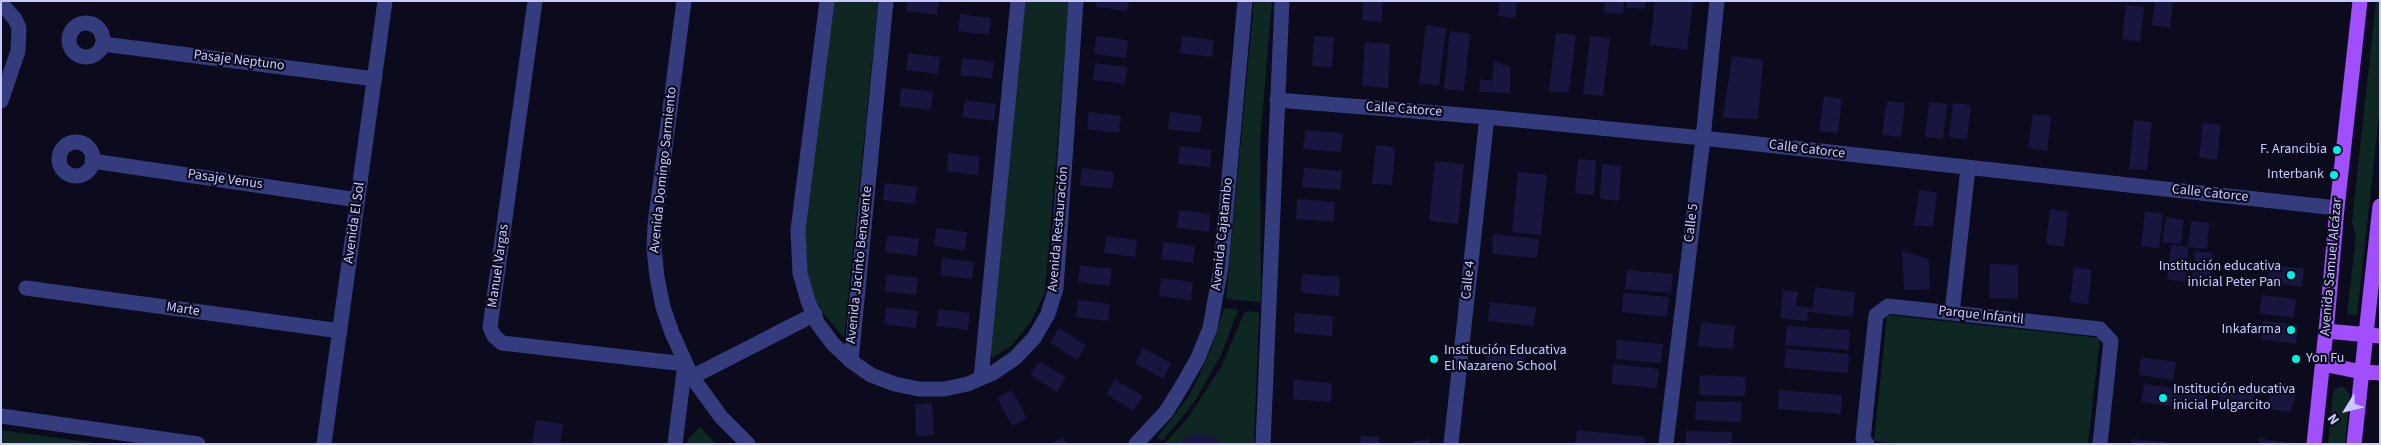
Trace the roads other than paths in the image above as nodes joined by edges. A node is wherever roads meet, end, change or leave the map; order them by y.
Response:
1 (385, 1) edge
2 (535, 1) edge
3 (684, 1) edge
4 (827, 1) edge
5 (886, 1) edge
6 (1018, 1) edge
7 (1076, 1) edge
8 (1245, 1) edge
9 (1282, 1) edge
10 (1717, 1) edge
11 (2360, 1) edge
12 (1, 3) edge
13 (103, 44) dead end
14 (375, 78) junction
15 (1277, 100) junction
16 (1, 101) edge
17 (1487, 117) junction
18 (1703, 138) junction
19 (92, 161) dead end
20 (1968, 168) junction
21 (358, 200) junction
22 (2380, 206) edge
23 (2337, 208) junction
24 (26, 288) dead end
25 (814, 314) junction
26 (1952, 314) junction
27 (340, 331) junction
28 (2326, 331) junction
29 (2373, 335) edge
30 (851, 361) junction
31 (2323, 364) junction
32 (688, 371) junction
33 (2362, 372) junction
34 (2380, 373) edge
35 (981, 378) junction
36 (1, 416) edge
37 (198, 444) edge
38 (324, 444) edge
39 (675, 444) edge
40 (748, 444) edge
41 (1136, 444) edge
42 (1263, 444) edge
43 (1451, 444) edge
44 (1666, 444) edge
45 (1867, 444) edge
46 (2100, 444) edge
47 (2314, 444) edge
48 (2354, 444) edge

1 - 14 street, Avenida El Sol
2 - 32 street, Manuel Vargas
3 - 32 street, Avenida Domingo Sarmiento
4 - 25 street, Avenida Jacinto Benavente
5 - 30 street, Avenida Jacinto Benavente
6 - 35 street
7 - 35 street, Avenida Restauración
8 - 41 street, Avenida Cajatambo
9 - 15 street
10 - 18 street, Calle 5
11 - 23 main road, Avenida Samuel Alcázar
12 - 16 street
13 - 14 street, Pasaje Neptuno
14 - 21 street, Avenida El Sol
15 - 17 street, Calle Catorce
15 - 42 street
17 - 18 street, Calle Catorce
17 - 43 street, Calle 4
18 - 20 street, Calle Catorce
18 - 44 street, Calle 5
19 - 21 street, Pasaje Venus
20 - 23 street, Calle Catorce
20 - 26 street
21 - 27 street, Avenida El Sol
22 - 29 main road
23 - 28 main road, Avenida Samuel Alcázar
24 - 27 street, Marte
25 - 30 street, Avenida Jacinto Benavente
25 - 32 street
26 - 45 street, Parque Infantil
26 - 46 street, Parque Infantil
27 - 38 street, Avenida El Sol
28 - 29 main road
28 - 31 main road, Avenida Samuel Alcázar
29 - 33 main road
30 - 35 street, Avenida Restauración
31 - 33 main road
31 - 47 main road, Avenida Samuel Alcázar
32 - 39 street, Avenida Domingo Sarmiento
32 - 40 street, Avenida Domingo Sarmiento
33 - 34 main road
33 - 48 main road
36 - 37 street

